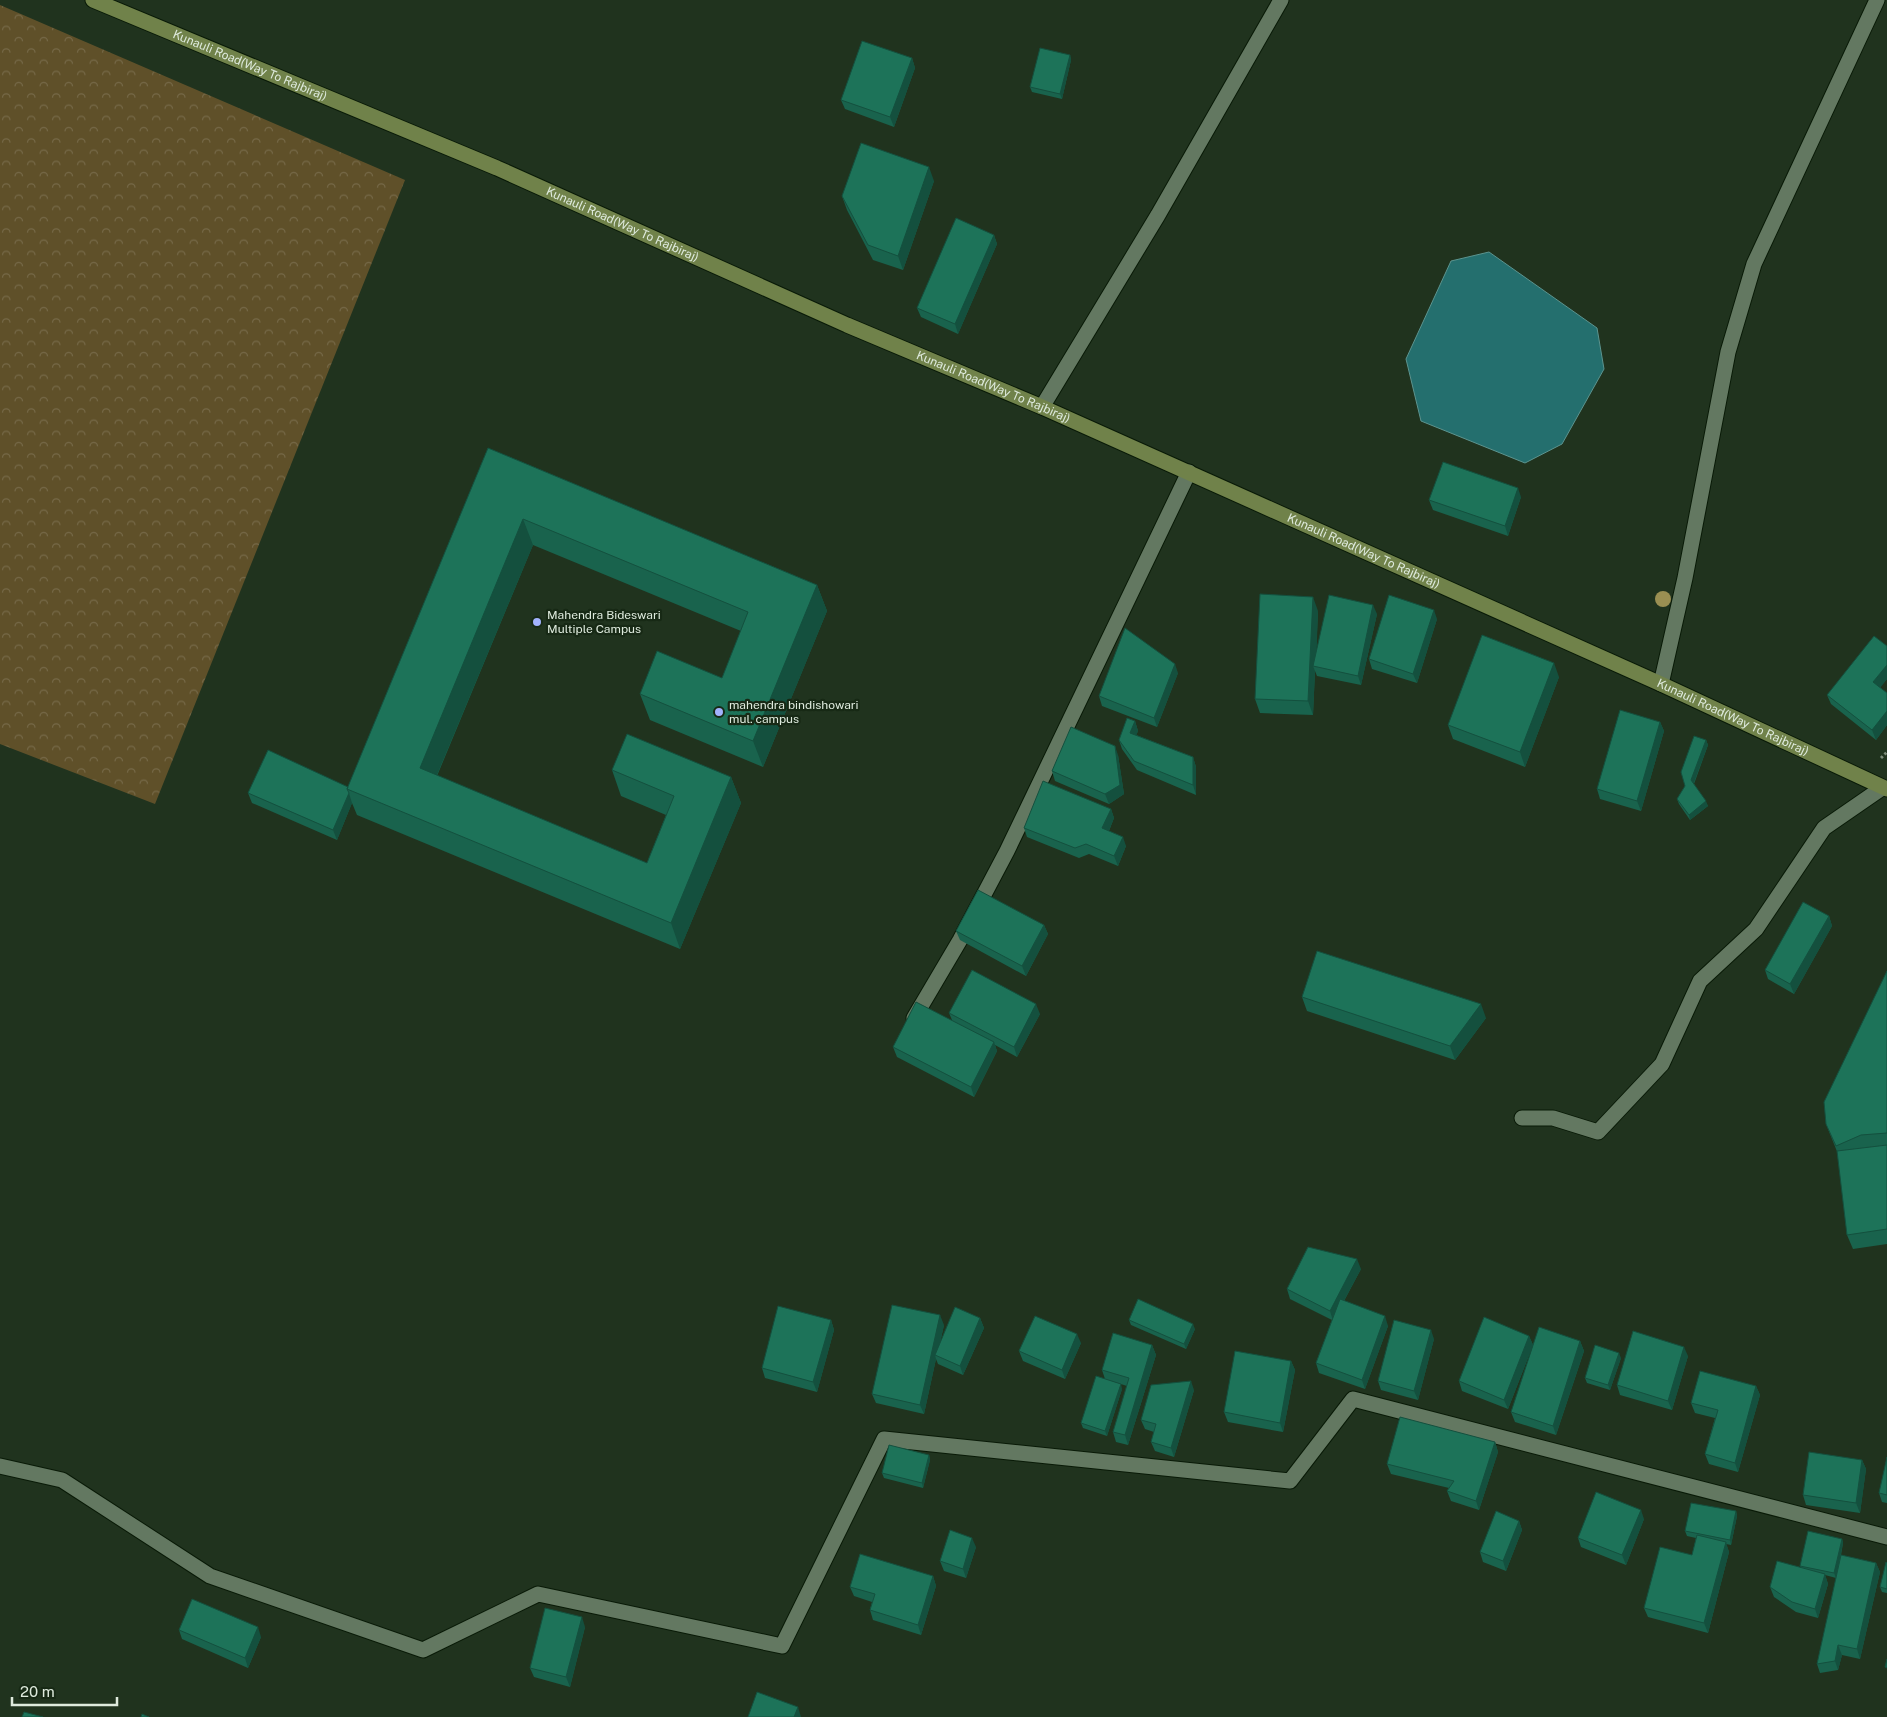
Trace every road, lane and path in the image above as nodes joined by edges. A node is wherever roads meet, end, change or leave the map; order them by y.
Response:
1 (93, 0) edge
2 (1281, 0) edge
3 (1876, 0) edge
4 (1042, 407) junction
5 (1189, 472) junction
6 (1661, 684) junction
7 (1885, 788) edge
8 (914, 1018) edge
9 (1522, 1118) dead end
10 (0, 1466) edge
11 (1887, 1537) edge

1 - 4 main road, Kunauli Road(Way To Rajbiraj)
2 - 4 street
3 - 6 street
4 - 5 main road, Kunauli Road(Way To Rajbiraj)
5 - 6 main road, Kunauli Road(Way To Rajbiraj)
5 - 8 street
6 - 7 main road, Kunauli Road(Way To Rajbiraj)
7 - 9 street
10 - 11 street

